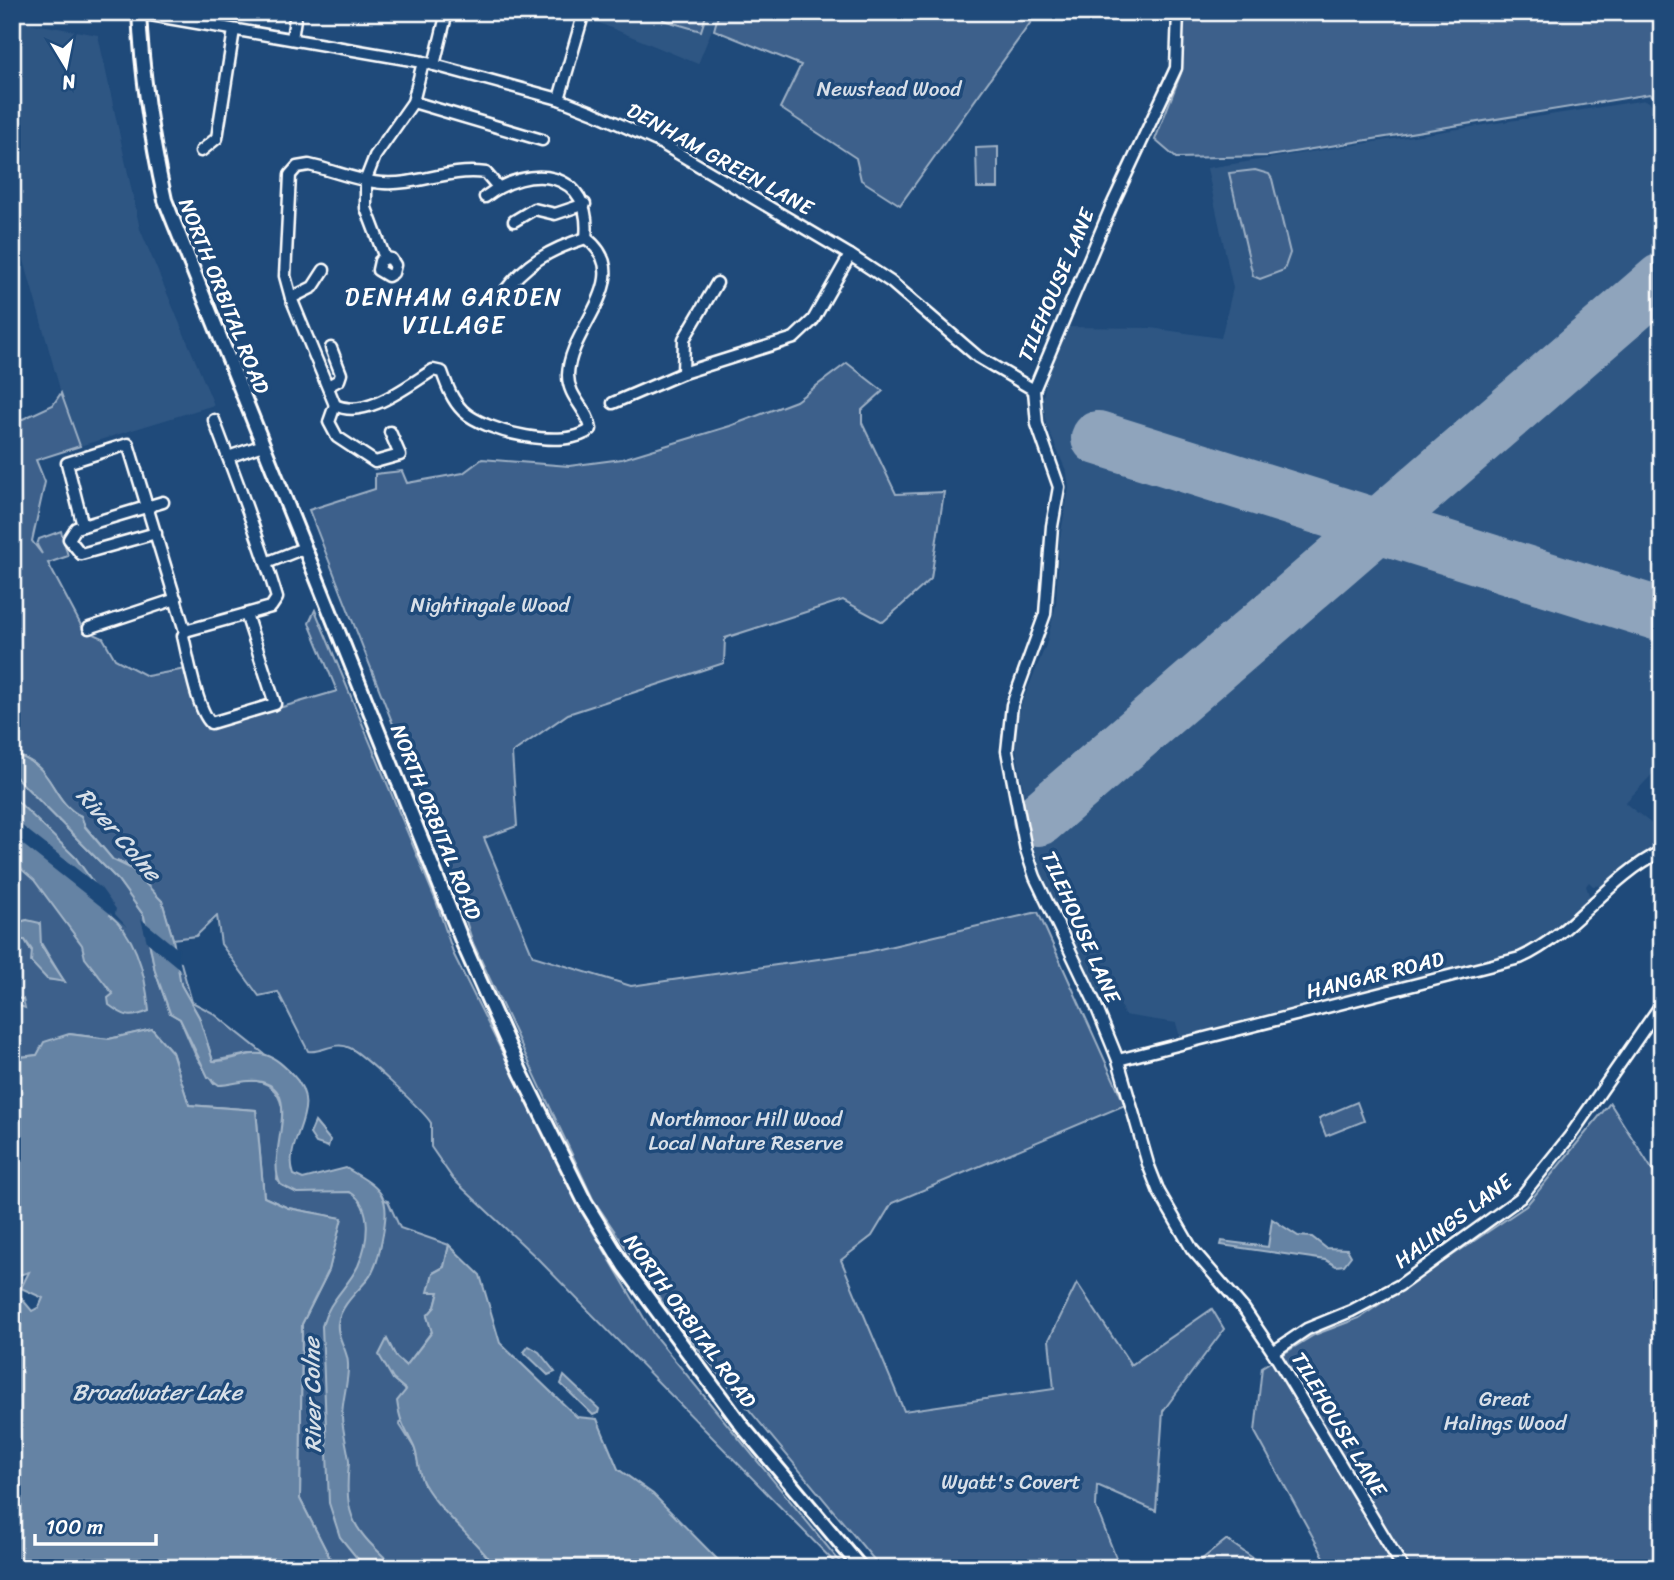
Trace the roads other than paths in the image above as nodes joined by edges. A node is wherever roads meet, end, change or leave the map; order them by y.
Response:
1 (296, 12) edge
2 (447, 12) edge
3 (584, 12) edge
4 (1178, 12) edge
5 (139, 13) edge
6 (170, 15) edge
7 (234, 30) junction
8 (292, 39) junction
9 (423, 62) junction
10 (434, 65) junction
11 (559, 99) junction
12 (414, 102) junction
13 (542, 140) dead end
14 (201, 151) dead end
15 (366, 179) junction
16 (498, 187) junction
17 (485, 197) dead end
18 (585, 204) junction
19 (514, 220) dead end
20 (586, 238) junction
21 (850, 255) junction
22 (385, 258) dead end
23 (324, 270) dead end
24 (717, 283) dead end
25 (502, 295) dead end
26 (291, 298) junction
27 (331, 348) dead end
28 (683, 373) junction
29 (328, 386) junction
30 (1034, 390) junction
31 (613, 403) dead end
32 (335, 405) junction
33 (214, 420) dead end
34 (390, 432) dead end
35 (263, 445) junction
36 (228, 457) junction
37 (163, 502) dead end
38 (148, 506) junction
39 (83, 526) junction
40 (156, 533) junction
41 (304, 548) junction
42 (266, 563) junction
43 (176, 599) junction
44 (246, 614) junction
45 (89, 628) dead end
46 (185, 631) junction
47 (1662, 851) edge
48 (1662, 1003) edge
49 (1118, 1060) junction
50 (1273, 1352) junction
51 (861, 1568) edge
52 (1403, 1568) edge

1 - 8 street
2 - 10 street
3 - 11 street
4 - 30 street, TILEHOUSE LANE
5 - 6 street, DENHAM GREEN LANE
5 - 35 main road, NORTH ORBITAL ROAD
6 - 7 street, DENHAM GREEN LANE
7 - 8 street, DENHAM GREEN LANE
7 - 14 street
8 - 9 street, DENHAM GREEN LANE
9 - 10 street, DENHAM GREEN LANE
9 - 12 street
10 - 11 street, DENHAM GREEN LANE
11 - 21 street, DENHAM GREEN LANE
12 - 13 street
12 - 15 street
15 - 16 street
15 - 22 street
15 - 26 street
16 - 17 street
16 - 18 street
18 - 19 street
18 - 20 street
20 - 25 street
20 - 32 street
21 - 28 street
21 - 30 street, DENHAM GREEN LANE
23 - 26 street
24 - 28 street
26 - 29 street
27 - 29 street
28 - 31 street
29 - 32 street
30 - 49 street, TILEHOUSE LANE
32 - 34 street
33 - 36 street
35 - 36 street
35 - 41 main road, NORTH ORBITAL ROAD
36 - 42 street
37 - 38 street
38 - 39 street
38 - 39 street
38 - 40 street
39 - 40 street
40 - 43 street
41 - 42 street
41 - 51 main road, NORTH ORBITAL ROAD
42 - 44 street
43 - 45 street
43 - 46 street
44 - 46 street
44 - 46 street
47 - 49 street, HANGAR ROAD
48 - 50 street, HALINGS LANE
49 - 50 street, TILEHOUSE LANE
50 - 52 street, TILEHOUSE LANE

